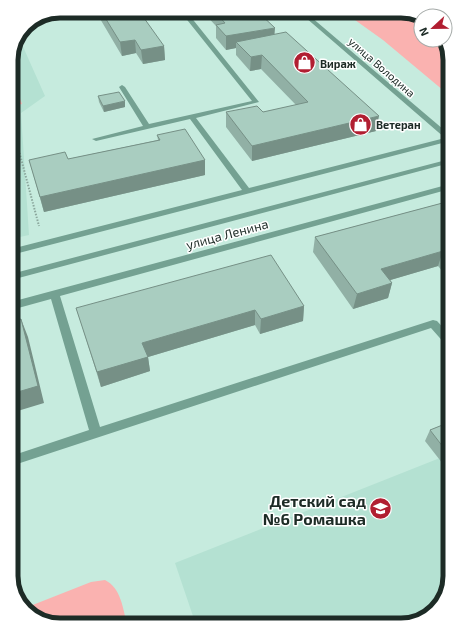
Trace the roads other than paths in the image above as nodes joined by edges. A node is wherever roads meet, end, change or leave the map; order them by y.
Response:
1 (189, 18) edge
2 (309, 18) edge
3 (122, 87) dead end
4 (192, 117) junction
5 (147, 127) junction
6 (443, 133) edge
7 (96, 138) dead end
8 (443, 141) edge
9 (443, 164) edge
10 (443, 188) edge
11 (246, 190) junction
12 (18, 250) edge
13 (18, 275) edge
14 (54, 294) junction
15 (18, 304) edge
16 (443, 335) edge
17 (96, 432) junction
18 (18, 459) edge

1 - 4 street
2 - 6 street, улица Володина
3 - 5 street
4 - 5 street
4 - 11 street
5 - 7 street
8 - 11 street
9 - 13 street
10 - 14 street, улица Ленина
11 - 12 street
14 - 15 street, улица Ленина
14 - 17 street
16 - 17 street
17 - 18 street

